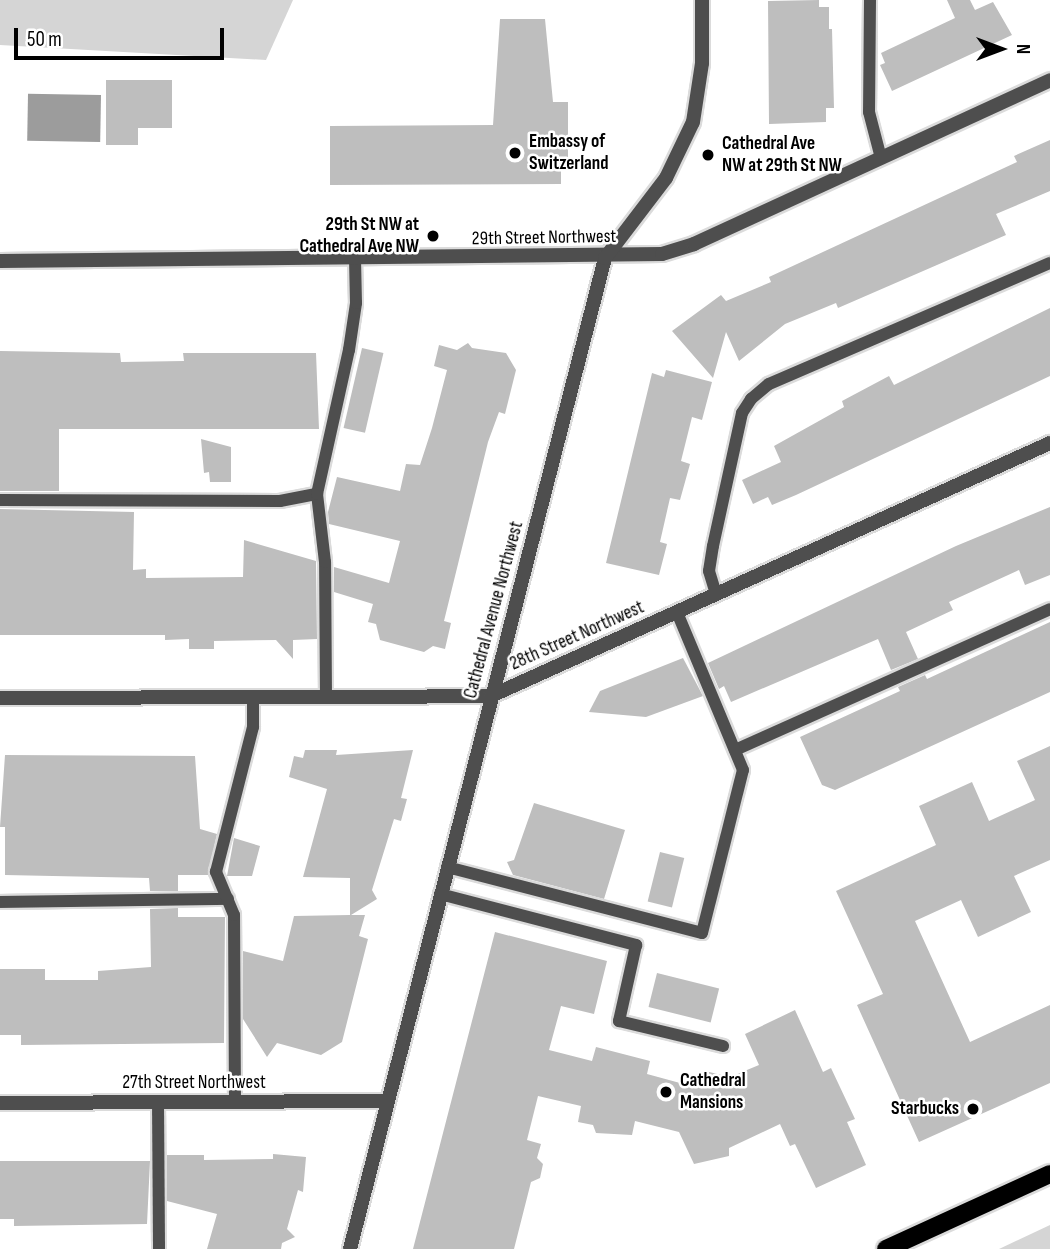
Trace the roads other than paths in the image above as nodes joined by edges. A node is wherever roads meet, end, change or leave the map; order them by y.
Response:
1 (702, 0) edge
2 (870, 0) edge
3 (1050, 80) edge
4 (881, 158) junction
5 (605, 258) junction
6 (355, 259) junction
7 (0, 261) edge
8 (1050, 263) edge
9 (1050, 443) edge
10 (317, 494) junction
11 (0, 500) edge
12 (716, 594) junction
13 (1050, 609) edge
14 (677, 612) junction
15 (326, 696) junction
16 (491, 696) junction
17 (253, 697) junction
18 (0, 698) edge
19 (735, 750) junction
20 (447, 867) junction
21 (440, 894) junction
22 (228, 899) junction
23 (0, 901) edge
24 (723, 1046) dead end
25 (387, 1101) junction
26 (158, 1102) junction
27 (235, 1102) junction
28 (0, 1103) edge
29 (1050, 1174) edge
30 (159, 1249) edge
31 (350, 1249) edge
32 (886, 1249) edge

1 - 5 street, Cathedral Avenue Northwest
2 - 4 lane
3 - 4 street, 29th Street Northwest
4 - 5 street, 29th Street Northwest
5 - 6 street, 29th Street Northwest
5 - 16 street, Cathedral Avenue Northwest
6 - 7 street, 29th Street Northwest
6 - 10 lane
8 - 12 lane
9 - 12 street, 28th Street Northwest
10 - 11 lane
10 - 15 lane
12 - 14 street, 28th Street Northwest
13 - 19 lane
14 - 16 street, 28th Street Northwest
14 - 19 lane
15 - 16 street, 28th Street Northwest
15 - 17 street, 28th Street Northwest
16 - 20 street, Cathedral Avenue Northwest
17 - 18 street, 28th Street Northwest
17 - 22 lane
19 - 20 lane
20 - 21 street, Cathedral Avenue Northwest
21 - 24 lane
21 - 25 street, Cathedral Avenue Northwest
22 - 23 lane
22 - 27 lane
25 - 27 street, 27th Street Northwest
25 - 31 street, Cathedral Avenue Northwest
26 - 27 street, 27th Street Northwest
26 - 28 street, 27th Street Northwest
26 - 30 lane
29 - 32 main road

